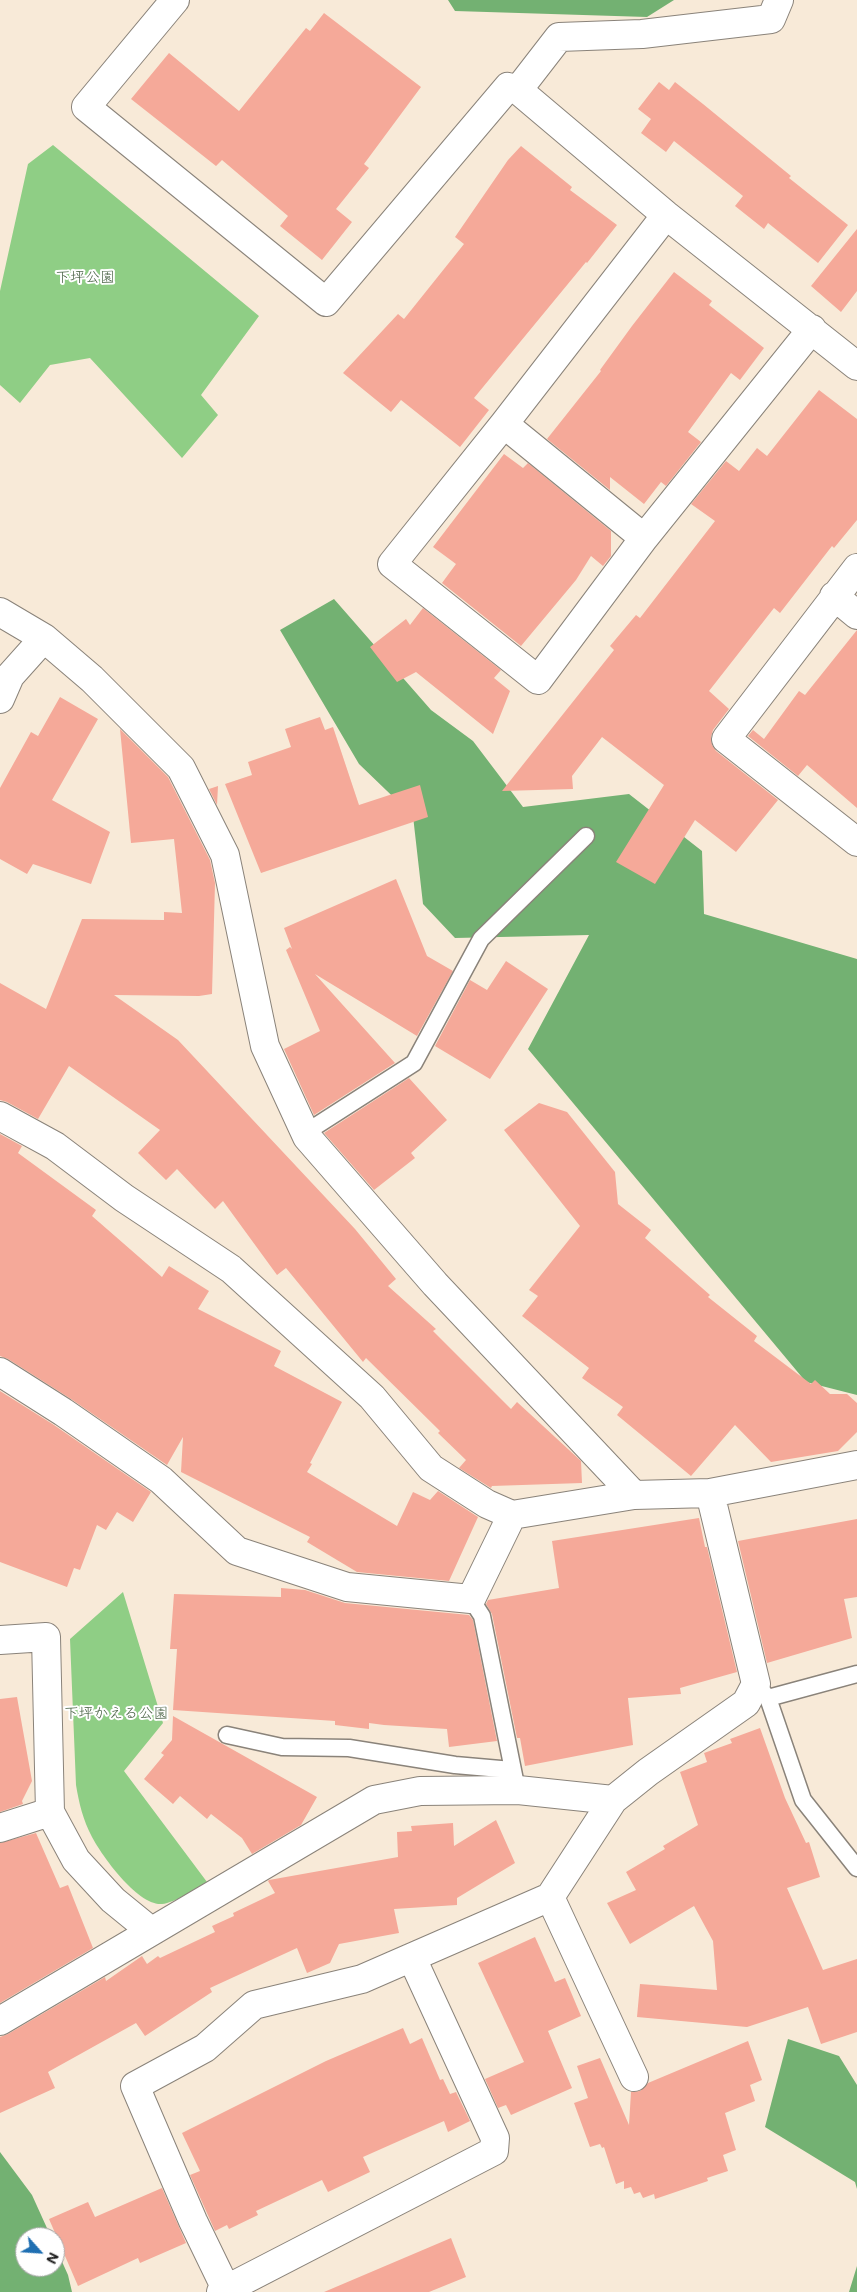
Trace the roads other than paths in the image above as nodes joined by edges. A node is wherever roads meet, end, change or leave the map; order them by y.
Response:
1 (175, 0) edge
2 (779, 0) edge
3 (518, 90) junction
4 (666, 215) junction
5 (812, 329) junction
6 (857, 366) edge
7 (504, 424) junction
8 (644, 538) junction
9 (857, 568) edge
10 (834, 596) junction
11 (0, 612) edge
12 (857, 615) edge
13 (44, 638) junction
14 (0, 699) edge
15 (586, 836) dead end
16 (857, 842) edge
17 (0, 1116) edge
18 (305, 1133) junction
19 (0, 1372) edge
20 (857, 1465) edge
21 (710, 1493) junction
22 (634, 1495) junction
23 (512, 1515) junction
24 (471, 1599) junction
25 (0, 1640) edge
26 (857, 1674) edge
27 (762, 1691) junction
28 (228, 1735) dead end
29 (515, 1780) junction
30 (613, 1800) junction
31 (50, 1812) junction
32 (0, 1828) edge
33 (857, 1868) edge
34 (550, 1896) junction
35 (151, 1931) junction
36 (412, 1958) junction
37 (0, 2021) edge
38 (634, 2076) dead end
39 (224, 2291) edge

1 - 3 street
2 - 3 street
3 - 4 street
4 - 5 street
4 - 7 street
5 - 6 street
5 - 8 street
7 - 8 street
7 - 8 street
9 - 10 street
10 - 12 street
10 - 16 street
11 - 13 street
13 - 14 street
13 - 18 street
15 - 18 lane
17 - 23 street
18 - 22 street
19 - 24 street
20 - 21 street
21 - 22 street
21 - 27 street
22 - 23 street
23 - 24 street
24 - 29 lane
25 - 31 street
26 - 27 lane
27 - 30 street
27 - 33 lane
28 - 29 lane
29 - 30 street
29 - 35 street
30 - 34 street
31 - 32 street
31 - 35 street
34 - 36 street
34 - 38 street
35 - 37 street
36 - 39 street
36 - 39 street

